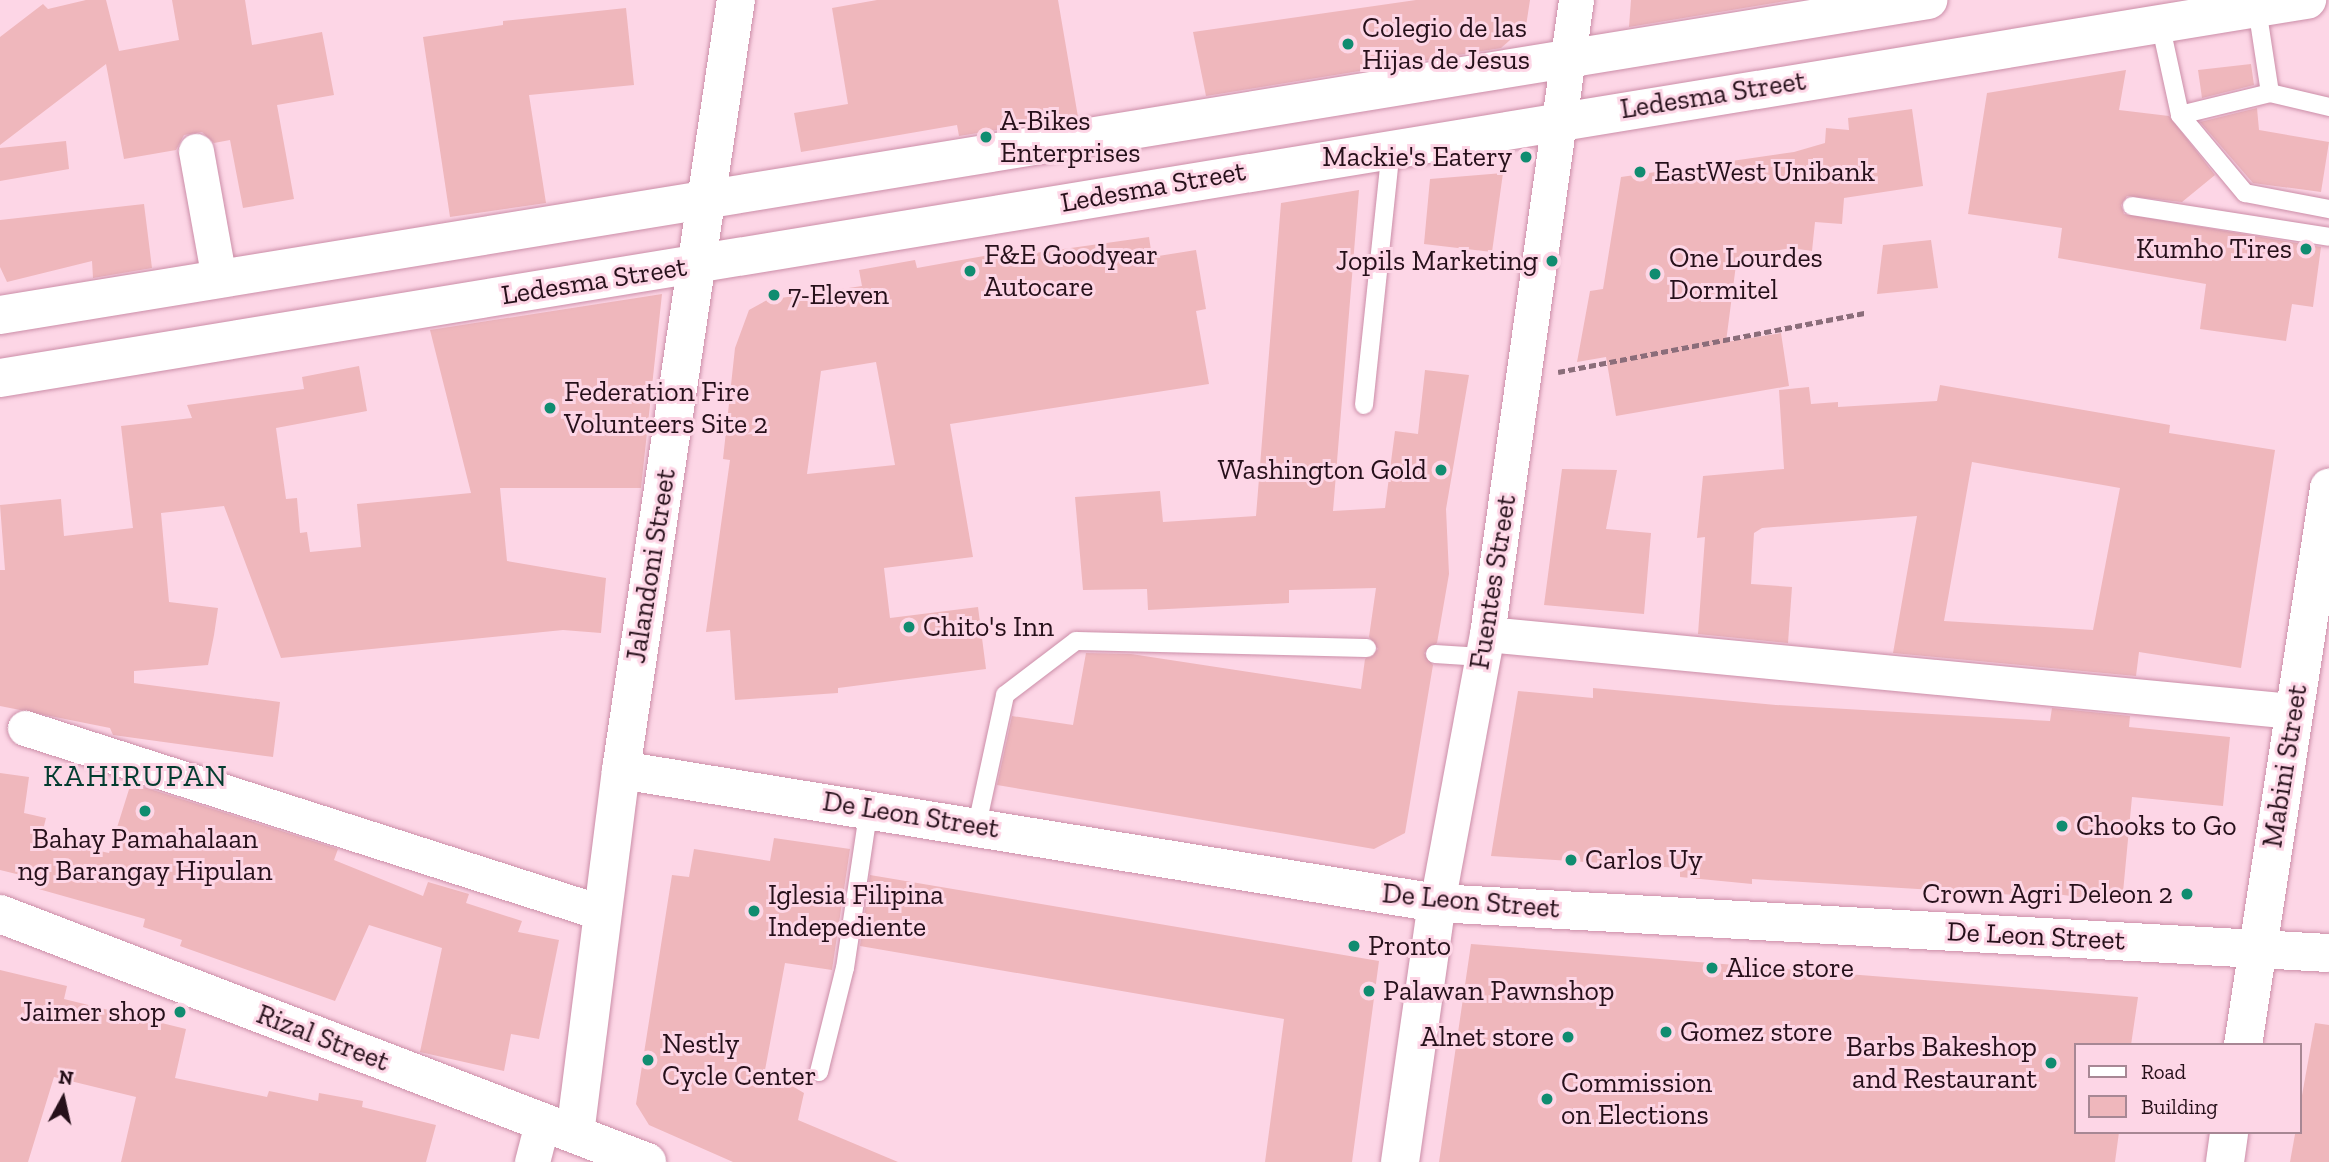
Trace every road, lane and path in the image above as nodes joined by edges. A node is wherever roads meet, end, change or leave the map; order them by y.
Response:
1 (736, 0) edge
2 (1576, 0) edge
3 (1928, 0) edge
4 (2307, 0) edge
5 (2257, 8) junction
6 (2160, 23) junction
7 (1567, 61) junction
8 (2270, 93) junction
9 (2329, 107) edge
10 (2180, 115) junction
11 (1558, 120) junction
12 (1391, 147) junction
13 (196, 151) dead end
14 (2132, 206) dead end
15 (2329, 209) edge
16 (702, 231) junction
17 (2329, 237) edge
18 (219, 279) junction
19 (1864, 313) dead end
20 (0, 315) edge
21 (1523, 378) junction
22 (0, 379) edge
23 (1364, 405) dead end
24 (2329, 488) edge
25 (1485, 645) junction
26 (1367, 648) dead end
27 (1435, 654) dead end
28 (2293, 711) junction
29 (25, 728) dead end
30 (621, 770) junction
31 (869, 807) junction
32 (977, 825) junction
33 (1437, 903) junction
34 (603, 913) junction
35 (0, 914) edge
36 (2258, 949) junction
37 (2329, 953) edge
38 (2243, 1043) edge
39 (819, 1072) dead end
40 (558, 1128) junction
41 (2229, 1134) edge
42 (641, 1161) edge
43 (532, 1162) edge
44 (1400, 1162) edge
45 (2225, 1162) edge

1 - 16 main road, Jalandoni Street
2 - 7 street, Fuentes Street
3 - 7 main road, Ledesma Street
4 - 5 main road, Ledesma Street
5 - 6 main road, Ledesma Street
5 - 8 lane
6 - 10 lane
6 - 11 main road, Ledesma Street
7 - 11 street, Fuentes Street
7 - 16 main road, Ledesma Street
8 - 9 lane
8 - 10 lane
10 - 15 lane
11 - 12 main road, Ledesma Street
11 - 21 street, Fuentes Street
12 - 16 main road, Ledesma Street
12 - 23 lane
13 - 18 street
14 - 17 lane
16 - 18 main road, Ledesma Street
16 - 22 main road, Ledesma Street
16 - 30 main road, Jalandoni Street
18 - 20 main road, Ledesma Street
19 - 21 path
21 - 25 street, Fuentes Street
24 - 28 main road, Mabini Street
25 - 27 lane
25 - 28 street
25 - 33 street, Fuentes Street
26 - 32 lane
28 - 36 main road, Mabini Street
29 - 34 street
30 - 31 main road, De Leon Street
30 - 34 main road, Jalandoni Street
31 - 32 main road, De Leon Street
31 - 39 lane
32 - 33 main road, De Leon Street
33 - 36 main road, De Leon Street
33 - 44 main road, Fuentes Street
34 - 40 main road, Jalandoni Street
35 - 40 main road, Rizal Street
36 - 37 main road, De Leon Street
36 - 38 main road, Mabini Street
40 - 42 main road, Rizal Street
40 - 43 street
41 - 45 main road

